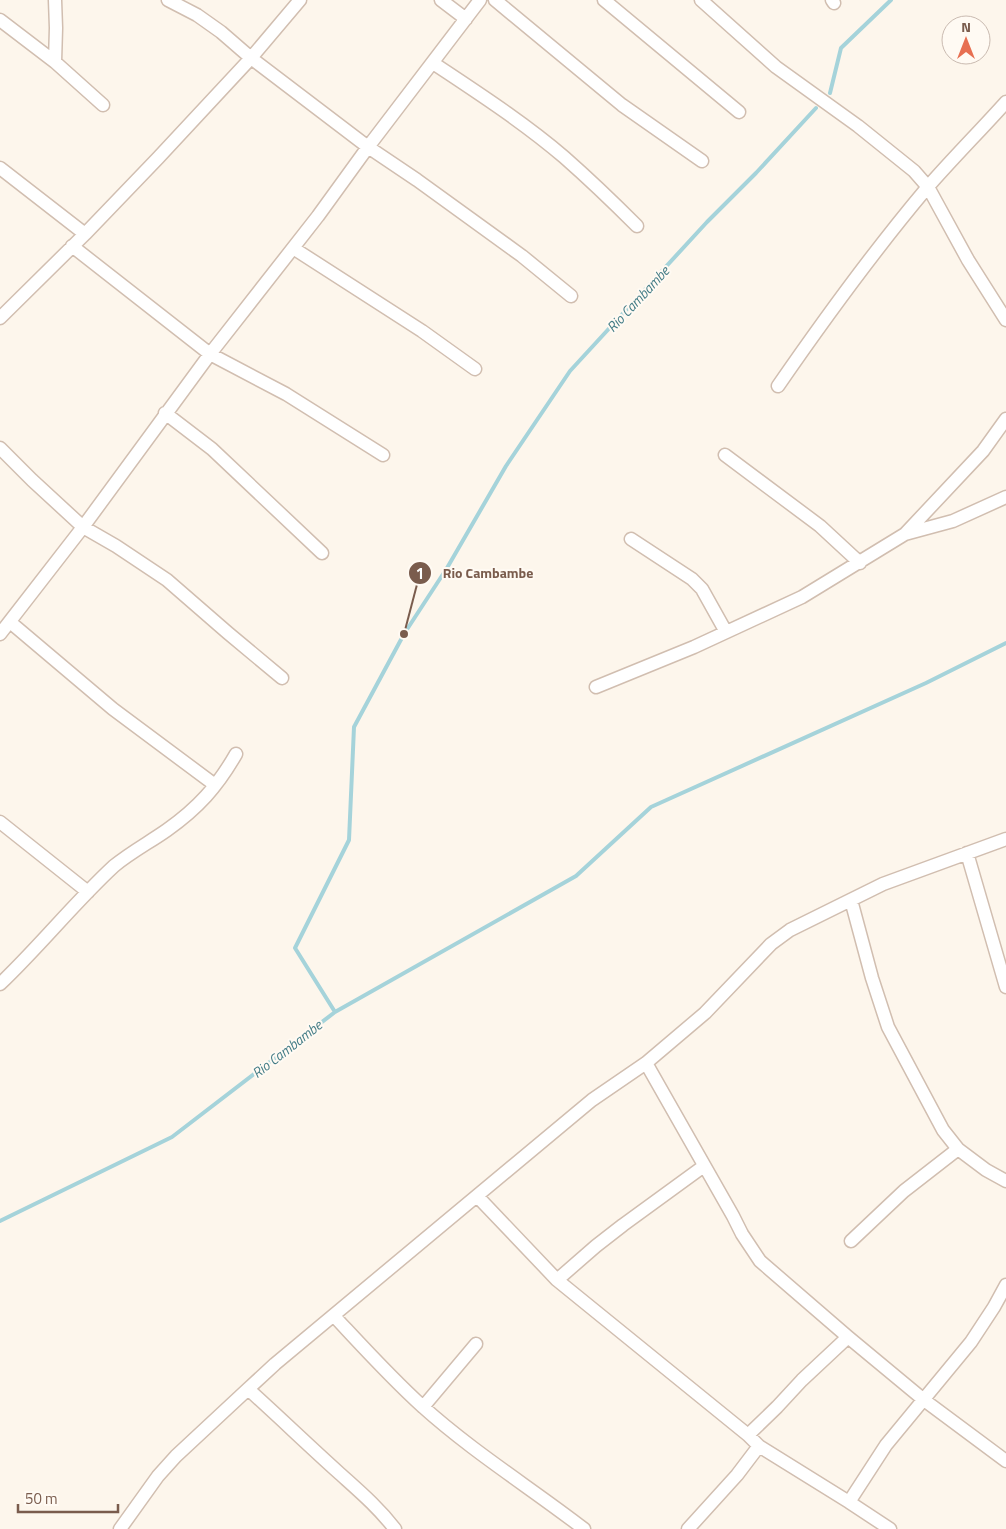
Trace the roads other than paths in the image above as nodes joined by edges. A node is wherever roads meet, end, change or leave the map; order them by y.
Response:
1 (56, 0) edge
2 (168, 0) edge
3 (300, 0) edge
4 (441, 0) edge
5 (480, 0) edge
6 (495, 0) edge
7 (604, 0) edge
8 (701, 0) edge
9 (466, 19) junction
10 (0, 20) edge
11 (251, 58) junction
12 (55, 62) junction
13 (433, 63) junction
14 (1006, 102) edge
15 (103, 106) dead end
16 (739, 112) dead end
17 (368, 147) junction
18 (702, 160) dead end
19 (0, 168) edge
20 (928, 187) junction
21 (637, 226) dead end
22 (85, 234) junction
23 (72, 246) junction
24 (293, 248) junction
25 (571, 296) dead end
26 (0, 318) edge
27 (1006, 320) edge
28 (210, 354) junction
29 (475, 369) dead end
30 (778, 386) dead end
31 (165, 413) junction
32 (1006, 419) edge
33 (0, 448) edge
34 (383, 455) dead end
35 (724, 455) dead end
36 (1006, 497) edge
37 (83, 527) junction
38 (905, 534) junction
39 (631, 539) dead end
40 (322, 553) dead end
41 (860, 563) junction
42 (10, 622) junction
43 (726, 632) junction
44 (0, 634) edge
45 (282, 678) dead end
46 (596, 686) dead end
47 (236, 754) dead end
48 (215, 785) junction
49 (0, 822) edge
50 (1006, 839) edge
51 (967, 853) junction
52 (88, 892) junction
53 (851, 900) junction
54 (0, 984) edge
55 (1006, 987) edge
56 (646, 1063) junction
57 (958, 1149) junction
58 (704, 1166) junction
59 (1006, 1181) edge
60 (477, 1196) junction
61 (851, 1241) dead end
62 (557, 1280) junction
63 (1006, 1285) edge
64 (334, 1316) junction
65 (848, 1337) junction
66 (476, 1344) dead end
67 (248, 1388) junction
68 (924, 1400) junction
69 (424, 1407) junction
70 (748, 1435) junction
71 (759, 1446) junction
72 (1006, 1461) edge
73 (849, 1502) junction
74 (120, 1529) edge
75 (395, 1529) edge
76 (584, 1529) edge
77 (688, 1529) edge
78 (890, 1529) edge

1 - 12 street
2 - 11 street
3 - 11 street
4 - 9 street
5 - 9 street
6 - 18 street
7 - 16 street
8 - 20 street
9 - 13 street
10 - 12 street
11 - 17 street
11 - 22 street
12 - 15 street
13 - 17 street
13 - 21 street
14 - 20 street
17 - 24 street
17 - 25 street
19 - 22 street
20 - 27 street
20 - 30 street
22 - 23 street
23 - 26 street
23 - 28 street
24 - 28 street
24 - 29 street
28 - 31 street
28 - 34 street
31 - 37 street
31 - 40 street
32 - 38 street
33 - 37 street
35 - 41 street
36 - 38 street
37 - 42 street
37 - 45 street
38 - 41 street
39 - 43 street
41 - 43 street
42 - 44 street
42 - 48 street
43 - 46 street
47 - 48 street
48 - 52 street
49 - 52 street
50 - 51 street
51 - 53 street
51 - 55 street
52 - 54 street
53 - 56 street
53 - 57 street
56 - 58 street
56 - 60 street
57 - 59 street
57 - 61 street
58 - 62 street
58 - 65 street
60 - 62 street
60 - 64 street
62 - 70 street
63 - 68 street
64 - 67 street
64 - 69 street
65 - 68 street
65 - 70 street
66 - 69 street
67 - 74 street
67 - 75 street
68 - 72 street
68 - 73 street
69 - 76 street
70 - 71 street
71 - 73 street
71 - 77 street
73 - 78 street

